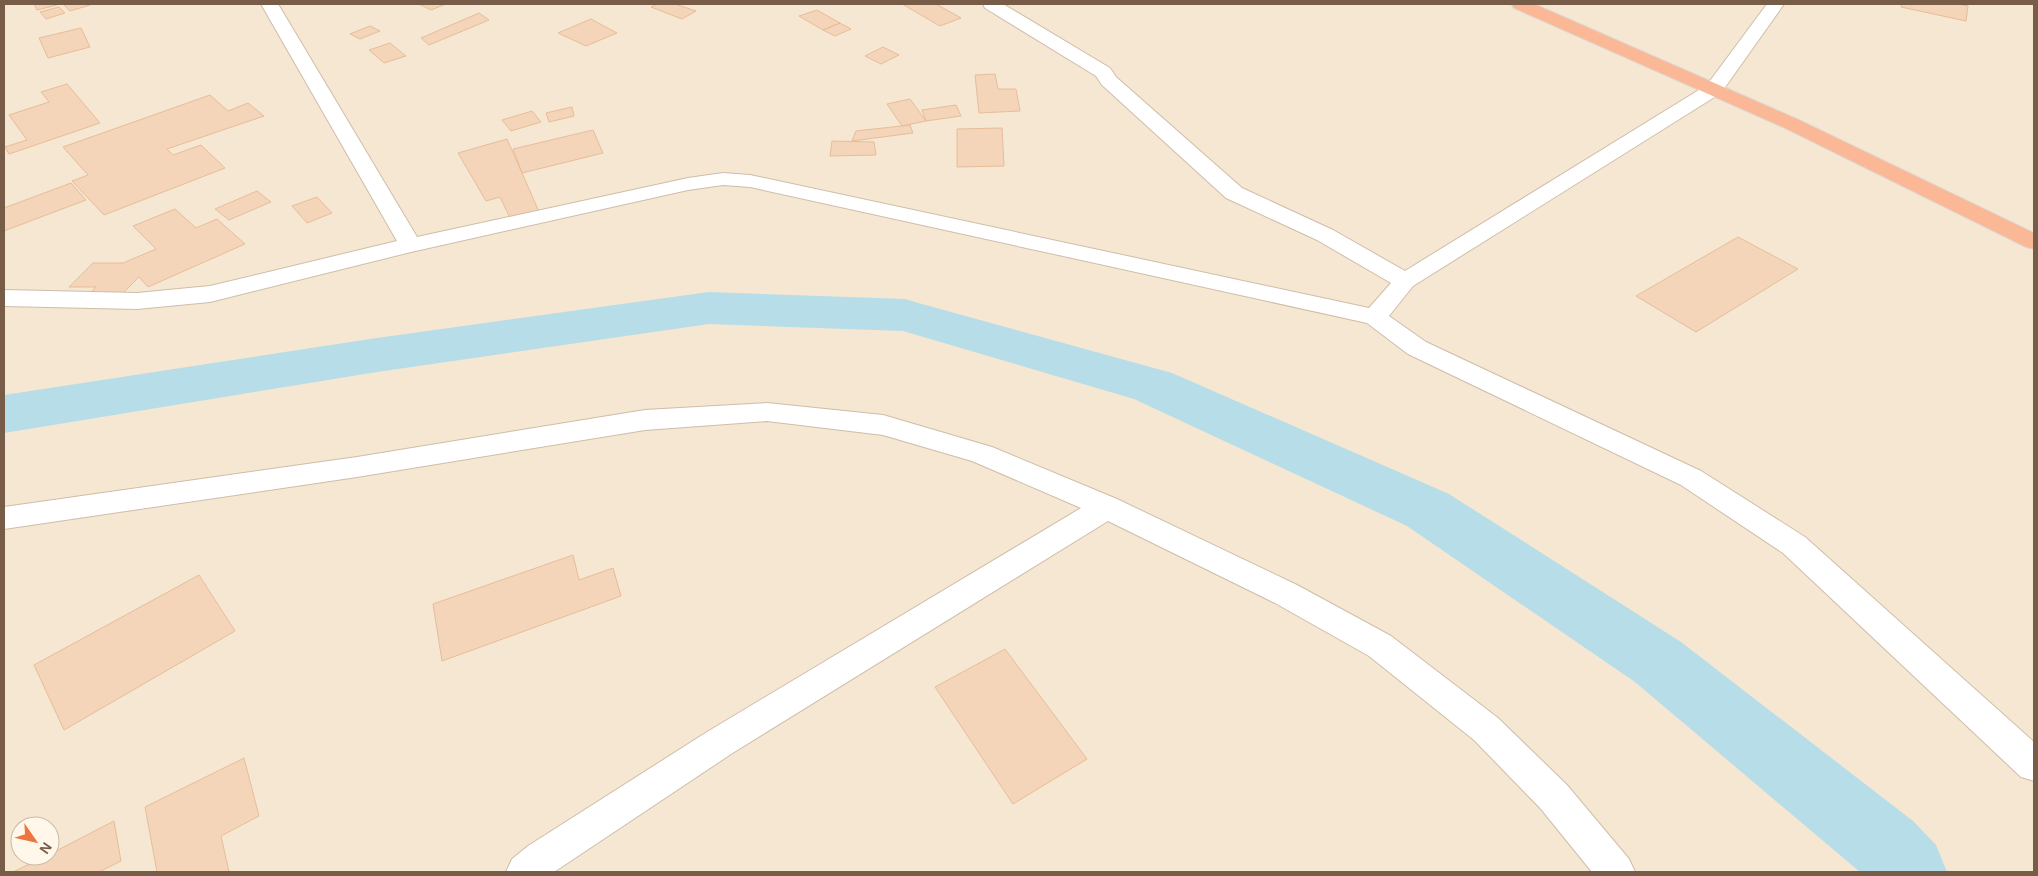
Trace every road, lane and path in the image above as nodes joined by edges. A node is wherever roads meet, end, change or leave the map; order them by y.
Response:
1 (269, 4) edge
2 (991, 4) edge
3 (1520, 4) edge
4 (1776, 4) edge
5 (1714, 88) junction
6 (2034, 242) edge
7 (411, 244) junction
8 (1405, 281) junction
9 (4, 298) edge
10 (1375, 316) junction
11 (1107, 507) junction
12 (4, 518) edge
13 (2034, 765) edge
14 (540, 868) edge
15 (1616, 872) edge

1 - 7 street
2 - 8 street
3 - 5 highway
4 - 5 street
5 - 6 highway
5 - 8 street
7 - 9 street
7 - 10 street
8 - 10 street
10 - 13 street
11 - 12 street
11 - 14 street
11 - 15 street

